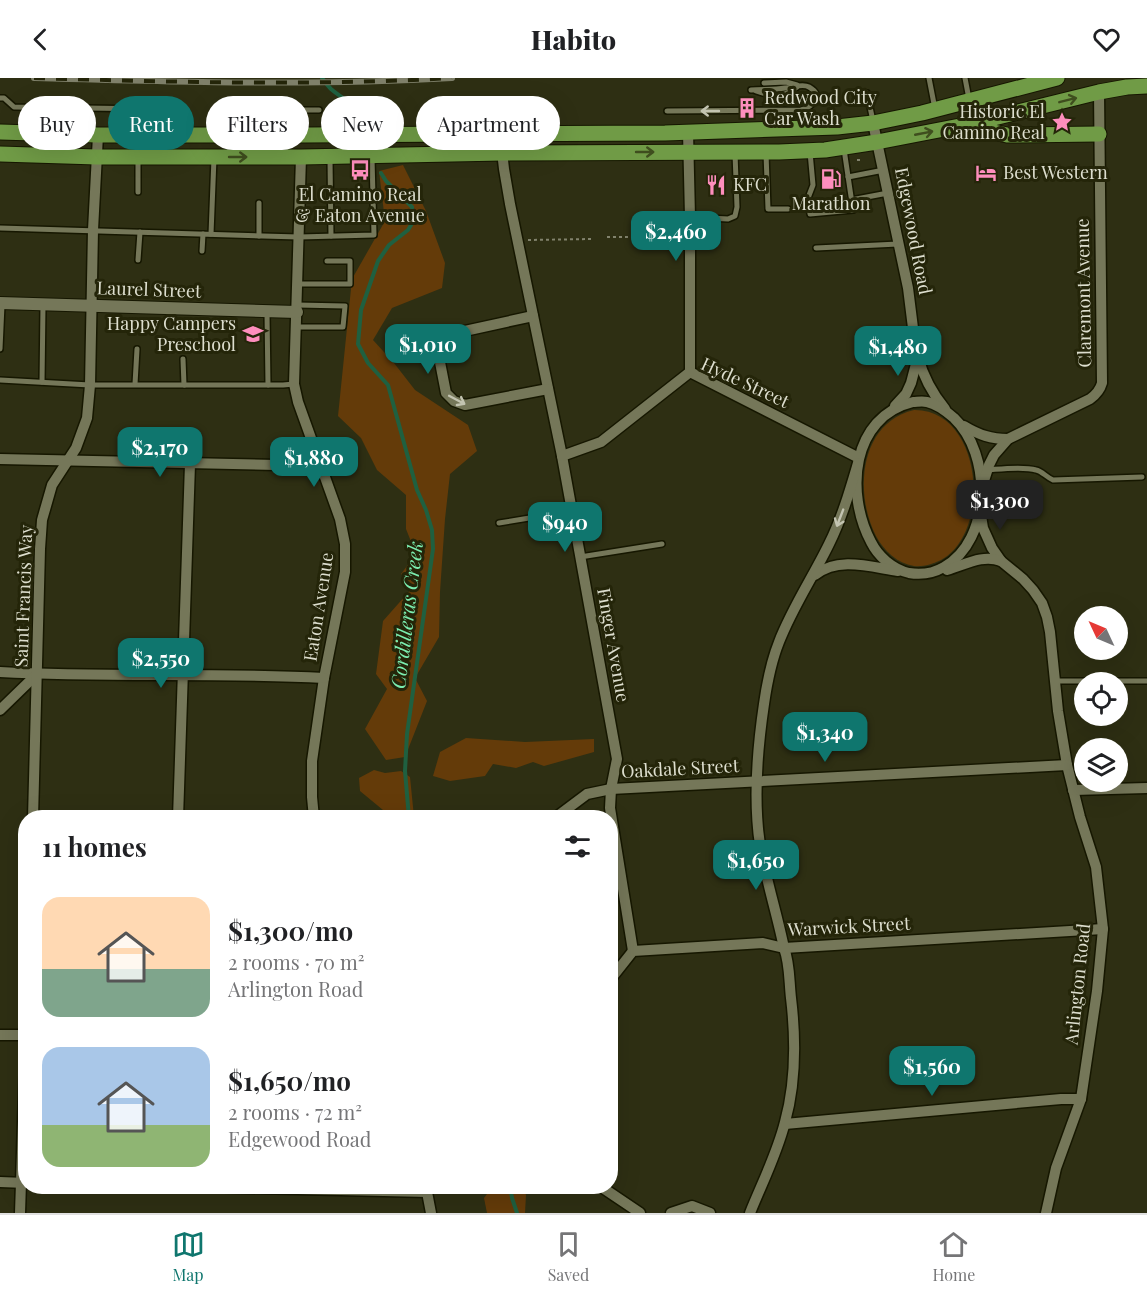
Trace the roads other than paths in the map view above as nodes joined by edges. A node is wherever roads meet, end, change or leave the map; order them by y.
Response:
1 (929, 78) edge
2 (965, 78) edge
3 (1056, 78) edge
4 (764, 83) dead end
5 (798, 86) junction
6 (1147, 86) edge
7 (751, 90) dead end
8 (1099, 92) junction
9 (867, 93) dead end
10 (0, 98) edge
11 (969, 101) junction
12 (108, 108) edge
13 (936, 110) junction
14 (309, 111) edge
15 (319, 111) dead end
16 (667, 111) dead end
17 (873, 123) junction
18 (964, 125) junction
19 (0, 132) edge
20 (688, 132) junction
21 (560, 133) edge
22 (1099, 134) junction
23 (98, 135) junction
24 (108, 135) edge
25 (309, 135) edge
26 (416, 135) edge
27 (878, 142) junction
28 (844, 147) junction
29 (502, 150) edge
30 (735, 151) junction
31 (809, 151) junction
32 (688, 152) junction
33 (766, 152) junction
34 (502, 153) junction
35 (0, 154) edge
36 (372, 156) junction
37 (97, 157) junction
38 (138, 157) junction
39 (214, 157) junction
40 (330, 157) junction
41 (301, 158) junction
42 (884, 170) junction
43 (848, 177) junction
44 (138, 192) dead end
45 (888, 193) junction
46 (851, 200) junction
47 (259, 203) dead end
48 (788, 209) dead end
49 (690, 217) junction
50 (0, 228) edge
51 (93, 230) junction
52 (140, 232) junction
53 (203, 234) junction
54 (212, 234) junction
55 (259, 236) junction
56 (331, 236) junction
57 (299, 237) junction
58 (900, 244) junction
59 (816, 248) dead end
60 (202, 251) dead end
61 (138, 260) dead end
62 (327, 261) dead end
63 (297, 284) junction
64 (1, 303) edge
65 (43, 304) junction
66 (91, 306) junction
67 (297, 308) junction
68 (267, 311) junction
69 (533, 316) junction
70 (296, 327) junction
71 (915, 347) junction
72 (0, 349) edge
73 (137, 349) dead end
74 (183, 359) dead end
75 (690, 372) junction
76 (0, 380) edge
77 (42, 382) junction
78 (135, 384) junction
79 (184, 384) junction
80 (294, 384) junction
81 (90, 385) junction
82 (268, 385) junction
83 (548, 389) junction
84 (889, 411) junction
85 (949, 413) junction
86 (959, 423) junction
87 (1008, 439) junction
88 (562, 456) junction
89 (0, 459) edge
90 (68, 461) junction
91 (859, 461) junction
92 (190, 464) junction
93 (321, 466) junction
94 (983, 470) junction
95 (1142, 477) dead end
96 (980, 509) junction
97 (572, 511) junction
98 (499, 523) dead end
99 (662, 544) dead end
100 (580, 557) junction
101 (1001, 561) junction
102 (903, 572) junction
103 (917, 574) junction
104 (808, 582) junction
105 (0, 672) edge
106 (37, 674) junction
107 (183, 675) junction
108 (324, 678) junction
109 (1055, 681) junction
110 (1147, 681) edge
111 (0, 710) edge
112 (1067, 765) junction
113 (757, 781) junction
114 (1147, 788) edge
115 (611, 789) junction
116 (1073, 790) junction
117 (33, 810) edge
118 (178, 810) edge
119 (313, 810) edge
120 (566, 810) edge
121 (610, 810) edge
122 (618, 858) edge
123 (1103, 929) junction
124 (784, 948) junction
125 (633, 951) junction
126 (618, 970) edge
127 (0, 1035) edge
128 (18, 1035) edge
129 (1081, 1099) junction
130 (785, 1124) junction
131 (0, 1182) edge
132 (18, 1183) edge
133 (22, 1194) edge
134 (427, 1194) edge
135 (612, 1194) edge
136 (20, 1213) edge
137 (431, 1213) edge
138 (640, 1213) edge
139 (671, 1213) edge
140 (710, 1213) edge
141 (750, 1213) edge
142 (1046, 1213) edge

1 - 13 lane
2 - 11 lane
3 - 11 main road
4 - 5 lane
5 - 7 lane
5 -> 16 lane
6 - 8 main road
18 -> 8 main road
8 - 22 street, Claremont Avenue
9 - 17 lane
10 - 12 lane
11 - 13 main road
13 - 17 main road
14 - 15 lane
17 - 20 main road
17 - 27 street, Edgewood Road
18 - 22 main road
27 -> 18 main road
19 - 23 main road
20 - 21 main road
20 - 32 street
22 - 87 street, Claremont Avenue
23 - 24 main road
23 - 37 street, Saint Francis Way
25 - 26 main road
27 - 28 main road
27 - 42 street, Edgewood Road
28 - 31 main road
28 - 43 lane
29 - 34 street, Finger Avenue
30 - 32 main road
30 - 33 main road
30 - 49 lane
31 - 33 main road
31 - 46 lane
34 -> 32 main road
32 - 49 street
33 - 48 lane
34 - 36 main road
34 - 69 street, Finger Avenue
35 - 37 main road
36 - 40 main road
36 - 56 lane
37 - 38 main road
37 - 51 street, Saint Francis Way
38 - 39 main road
38 - 44 lane
39 -> 41 main road
39 - 54 lane
40 - 41 main road
40 - 56 lane
41 - 57 street, Eaton Avenue
42 - 43 lane
42 - 45 street, Edgewood Road
43 - 46 lane
45 - 46 lane
45 - 58 street, Edgewood Road
47 - 55 lane
49 - 75 street
50 - 51 lane
51 - 52 lane
51 - 66 street, Saint Francis Way
52 - 53 lane
52 - 61 lane
53 - 54 lane
53 - 60 lane
54 - 55 lane
55 - 57 lane
56 - 57 lane
57 - 63 street, Eaton Avenue
58 - 59 lane
58 - 71 street, Edgewood Road
62 - 63 lane
63 - 67 street, Eaton Avenue
64 - 65 street, Laurel Street
64 - 72 lane
65 - 66 street, Laurel Street
65 - 77 lane
66 - 68 street, Laurel Street
66 - 81 street, Saint Francis Way
67 - 68 street, Laurel Street
67 - 70 street, Eaton Avenue
67 - 70 lane
68 - 82 lane
69 - 83 street, Finger Avenue
69 -> 83 street
70 - 80 street, Eaton Avenue
71 - 84 street, Edgewood Road
71 - 85 street, Edgewood Road
73 - 78 lane
74 - 79 lane
75 - 88 street, Hyde Street
75 - 91 street, Hyde Street
76 - 77 lane
77 - 81 lane
78 - 79 lane
78 - 81 lane
79 - 82 lane
80 - 82 lane
80 - 93 street, Eaton Avenue
81 - 90 street, Saint Francis Way
83 - 88 street, Finger Avenue
84 - 85 street
84 - 91 street
85 - 86 street
86 - 87 street
86 - 94 street
87 - 94 street, Claremont Avenue
88 - 97 street, Finger Avenue
89 - 90 street
90 - 92 street
90 - 106 street, Saint Francis Way
91 - 102 street
91 -> 104 street
92 - 93 street
92 - 107 street
93 - 108 street, Eaton Avenue
94 - 95 lane
94 - 96 street
96 - 101 street, Arlington Road
96 - 103 street
97 - 98 lane
97 - 100 street, Finger Avenue
99 - 100 lane
100 - 115 street, Finger Avenue
101 - 103 street
101 - 109 street, Arlington Road
102 - 103 street
102 - 104 street
104 - 113 street
105 - 106 street
106 - 107 street
106 - 111 street
106 - 117 street, Saint Francis Way
107 - 108 street
107 - 118 street
108 - 119 street, Eaton Avenue
109 - 110 lane
109 - 112 street, Arlington Road
112 - 113 street, Oakdale Street
112 - 116 street, Arlington Road
113 - 115 street, Oakdale Street
113 - 124 street
114 - 116 street
115 - 120 street, Oakdale Street
115 - 121 street, Finger Avenue
116 - 123 street, Arlington Road
122 - 125 street, Finger Avenue
123 - 124 street, Warwick Street
123 - 129 street, Arlington Road
124 - 125 street, Warwick Street
124 - 130 street
125 - 126 street
127 - 128 street
129 - 130 street
129 - 142 street, Arlington Road
130 - 141 street
131 - 132 street
133 - 136 street
134 - 137 street
135 - 138 street
139 - 140 street

